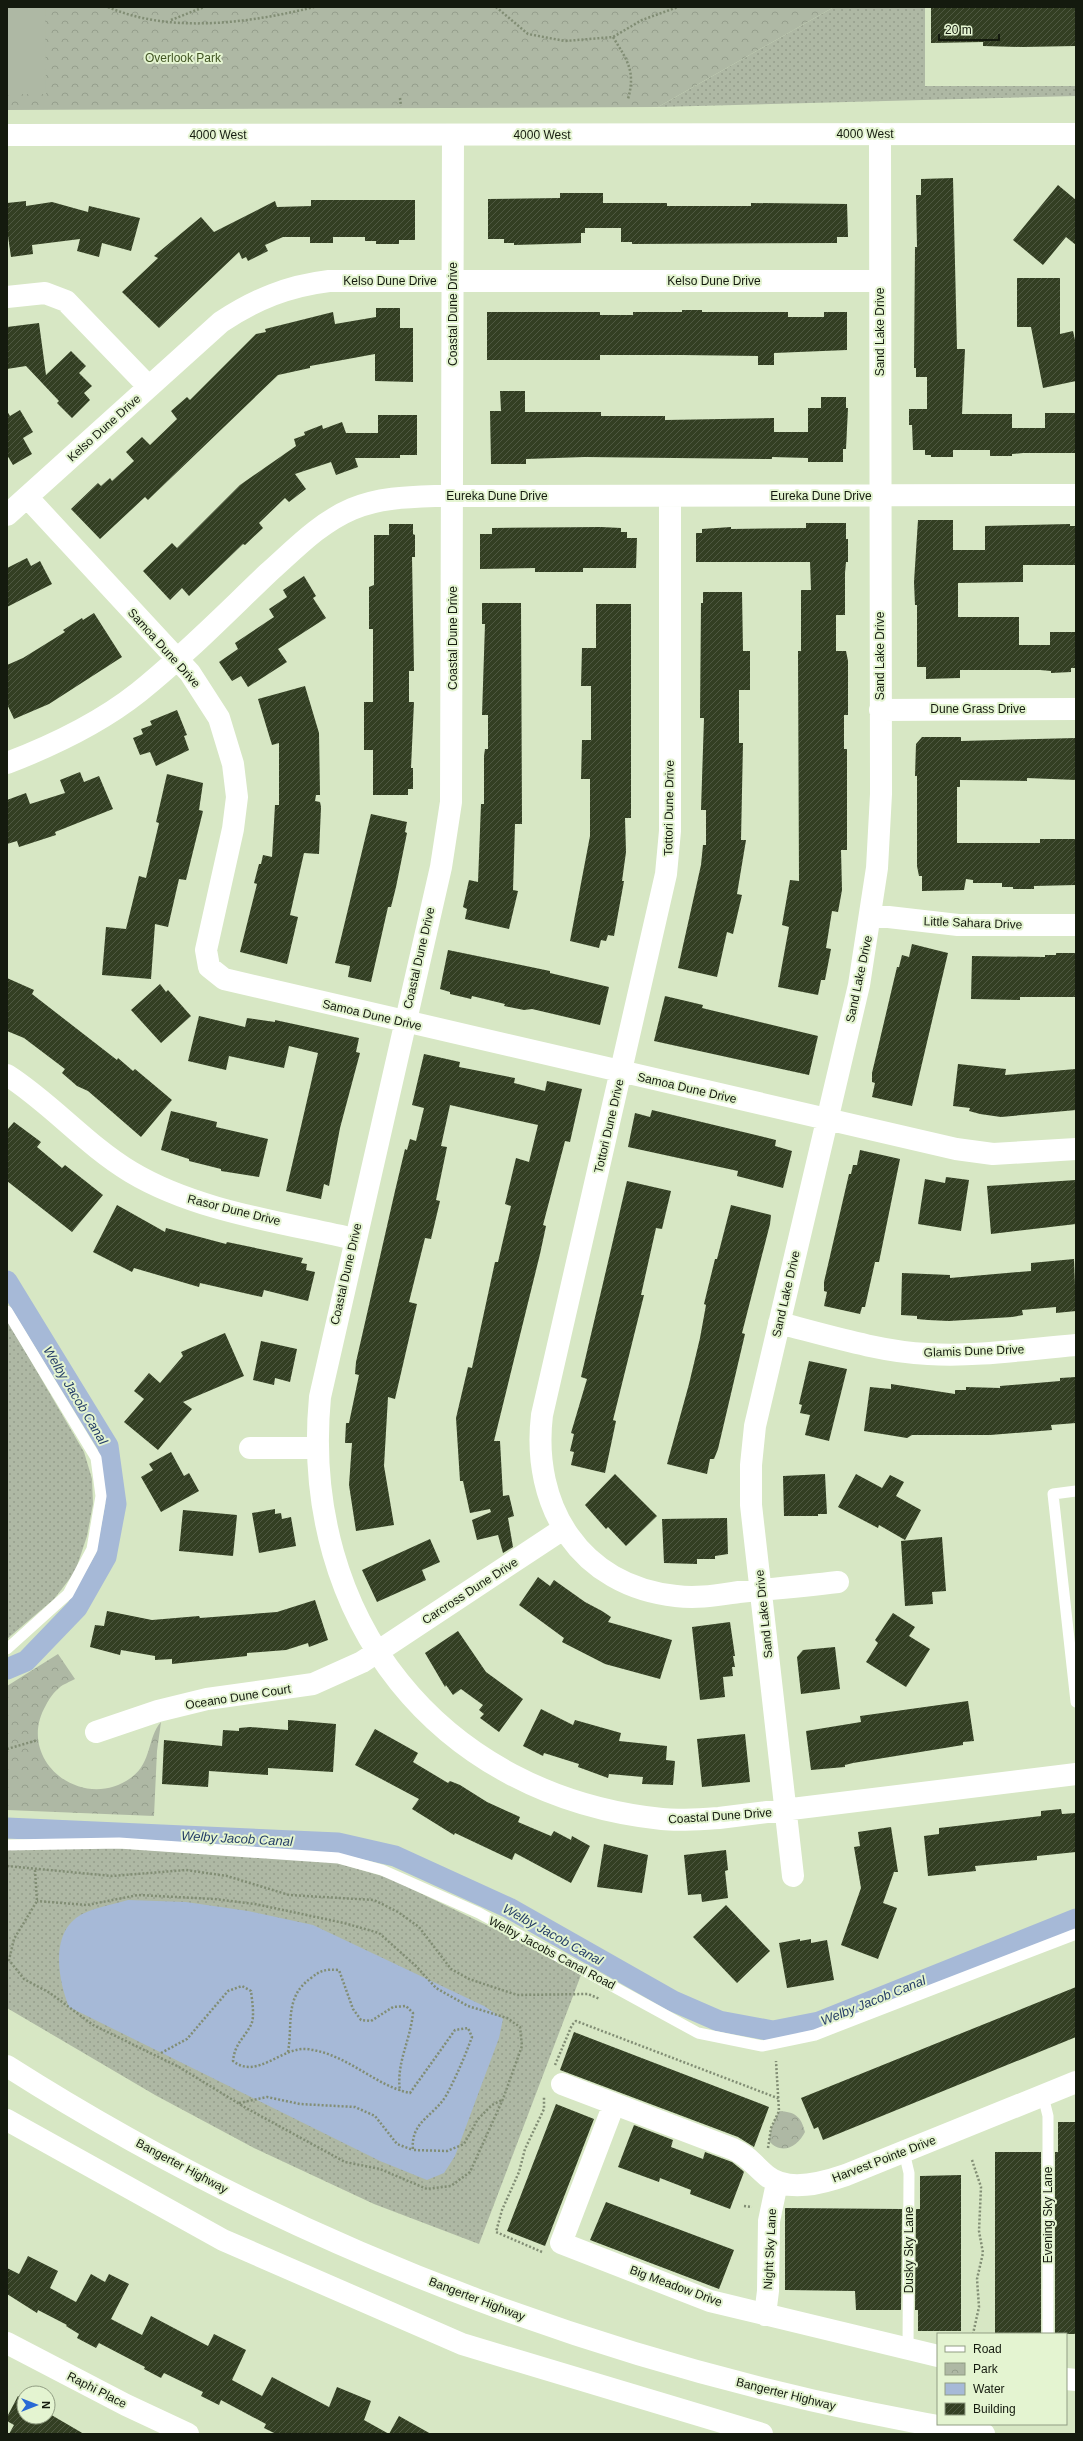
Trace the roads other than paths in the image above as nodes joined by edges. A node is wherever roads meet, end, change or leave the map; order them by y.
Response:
1 (880, 134) junction
2 (1076, 134) edge
3 (7, 135) edge
4 (453, 135) junction
5 (880, 281) junction
6 (453, 282) junction
7 (7, 297) edge
8 (149, 387) junction
9 (1076, 495) edge
10 (670, 496) junction
11 (881, 496) junction
12 (27, 497) junction
13 (453, 497) junction
14 (7, 515) edge
15 (176, 659) junction
16 (1076, 709) edge
17 (880, 710) junction
18 (7, 763) edge
19 (871, 915) junction
20 (1076, 925) edge
21 (404, 1022) junction
22 (621, 1072) junction
23 (7, 1075) edge
24 (827, 1120) junction
25 (1076, 1149) edge
26 (354, 1239) junction
27 (7, 1310) edge
28 (780, 1324) junction
29 (1076, 1345) edge
30 (250, 1448) dead end
31 (317, 1448) junction
32 (1076, 1491) edge
33 (563, 1530) junction
34 (838, 1582) dead end
35 (761, 1590) junction
36 (7, 1649) edge
37 (377, 1652) junction
38 (1076, 1702) edge
39 (96, 1732) dead end
40 (1076, 1774) edge
41 (786, 1811) junction
42 (7, 1845) edge
43 (793, 1876) dead end
44 (1076, 1934) edge
45 (7, 2066) edge
46 (1076, 2082) edge
47 (562, 2084) dead end
48 (1042, 2096) junction
49 (614, 2104) junction
50 (7, 2120) edge
51 (904, 2152) junction
52 (777, 2183) junction
53 (765, 2315) junction
54 (1048, 2333) edge
55 (7, 2343) edge
56 (908, 2349) junction
57 (937, 2356) edge
58 (188, 2434) edge
59 (762, 2434) edge
60 (984, 2434) edge

1 - 2 main road, 4000 West
1 - 4 main road, 4000 West
1 - 5 main road, Sand Lake Drive
3 - 4 main road, 4000 West
4 - 6 main road, Coastal Dune Drive
5 - 6 main road, Kelso Dune Drive
5 - 11 main road, Sand Lake Drive
6 - 8 main road, Kelso Dune Drive
6 - 13 main road, Coastal Dune Drive
7 - 8 main road
8 - 12 main road, Kelso Dune Drive
9 - 11 main road, Eureka Dune Drive
10 - 11 main road, Eureka Dune Drive
10 - 13 main road, Eureka Dune Drive
10 - 22 main road, Tottori Dune Drive
11 - 17 main road, Sand Lake Drive
12 - 14 main road, Kelso Dune Drive
12 - 15 main road, Samoa Dune Drive
13 - 15 main road, Eureka Dune Drive
13 - 21 main road, Coastal Dune Drive
15 - 18 main road, Eureka Dune Drive
15 - 21 main road, Samoa Dune Drive
16 - 17 main road, Dune Grass Drive
17 - 19 main road, Sand Lake Drive
19 - 20 main road, Little Sahara Drive
19 - 24 main road, Sand Lake Drive
21 - 22 main road, Samoa Dune Drive
21 - 26 main road, Coastal Dune Drive
22 - 24 main road, Samoa Dune Drive
22 - 33 main road, Tottori Dune Drive
23 - 26 main road, Rasor Dune Drive
24 - 25 main road, Samoa Dune Drive
24 - 28 main road, Sand Lake Drive
26 - 31 main road, Coastal Dune Drive
27 - 36 lane
28 - 29 main road, Glamis Dune Drive
28 - 35 main road, Sand Lake Drive
30 - 31 main road
31 - 37 main road, Coastal Dune Drive
32 - 38 lane
33 - 35 main road, Tottori Dune Drive
33 - 37 main road, Carcross Dune Drive
34 - 35 main road, Tottori Dune Drive
35 - 41 main road, Sand Lake Drive
37 - 39 main road, Oceano Dune Court
37 - 41 main road, Coastal Dune Drive
40 - 41 main road, Coastal Dune Drive
41 - 43 main road, Sand Lake Drive
42 - 44 lane, Welby Jacobs Canal Road
45 - 60 main road, Bangerter Highway
46 - 48 main road, Harvest Pointe Drive
47 - 49 main road
48 - 51 main road, Harvest Pointe Drive
48 - 54 lane, Evening Sky Lane
49 - 52 main road
49 - 53 main road, Big Meadow Drive
50 - 59 main road
51 - 52 main road, Harvest Pointe Drive
51 - 56 lane, Dusky Sky Lane
52 - 53 main road, Night Sky Lane
53 - 56 main road, Big Meadow Drive
55 - 58 main road, Raphi Place
56 - 57 main road, Big Meadow Drive

